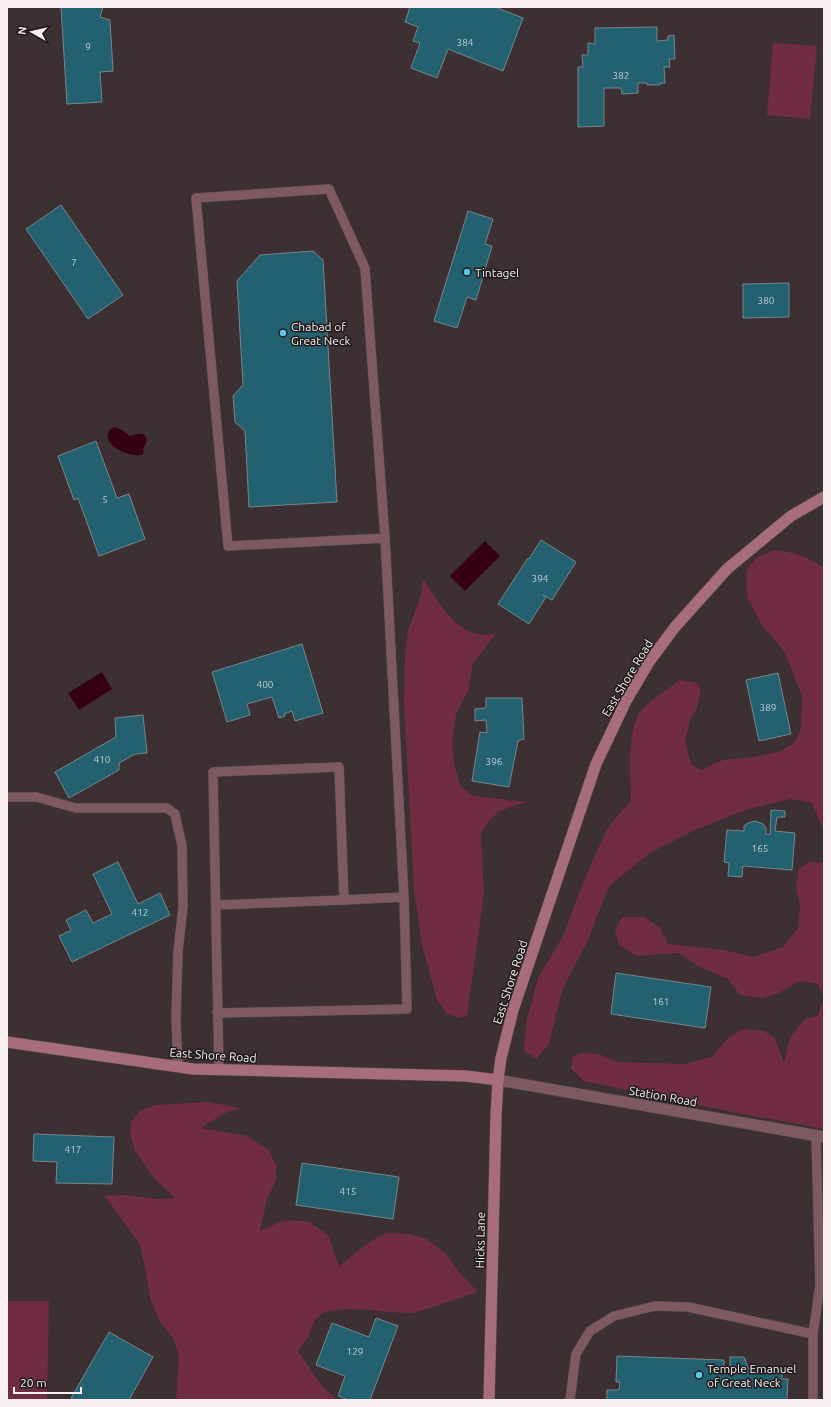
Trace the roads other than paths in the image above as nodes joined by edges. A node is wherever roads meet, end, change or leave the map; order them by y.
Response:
1 (824, 497) edge
2 (385, 538) junction
3 (7, 797) edge
4 (404, 897) junction
5 (344, 900) junction
6 (216, 905) junction
7 (217, 1014) junction
8 (7, 1042) edge
9 (178, 1067) junction
10 (219, 1070) junction
11 (498, 1080) junction
12 (820, 1137) edge
13 (813, 1334) junction
14 (489, 1400) edge
15 (570, 1400) edge
16 (813, 1400) edge

1 - 11 main road, East Shore Road
2 - 2 lane
2 - 4 lane
3 - 9 lane
4 - 5 lane
4 - 7 lane
5 - 6 lane
5 - 6 lane
6 - 7 lane
7 - 10 lane
8 - 9 main road, East Shore Road
9 - 10 main road, East Shore Road
10 - 11 main road, East Shore Road
11 - 12 street, Station Road
11 - 14 main road, Hicks Lane
12 - 13 lane
13 - 15 lane
13 - 16 lane

